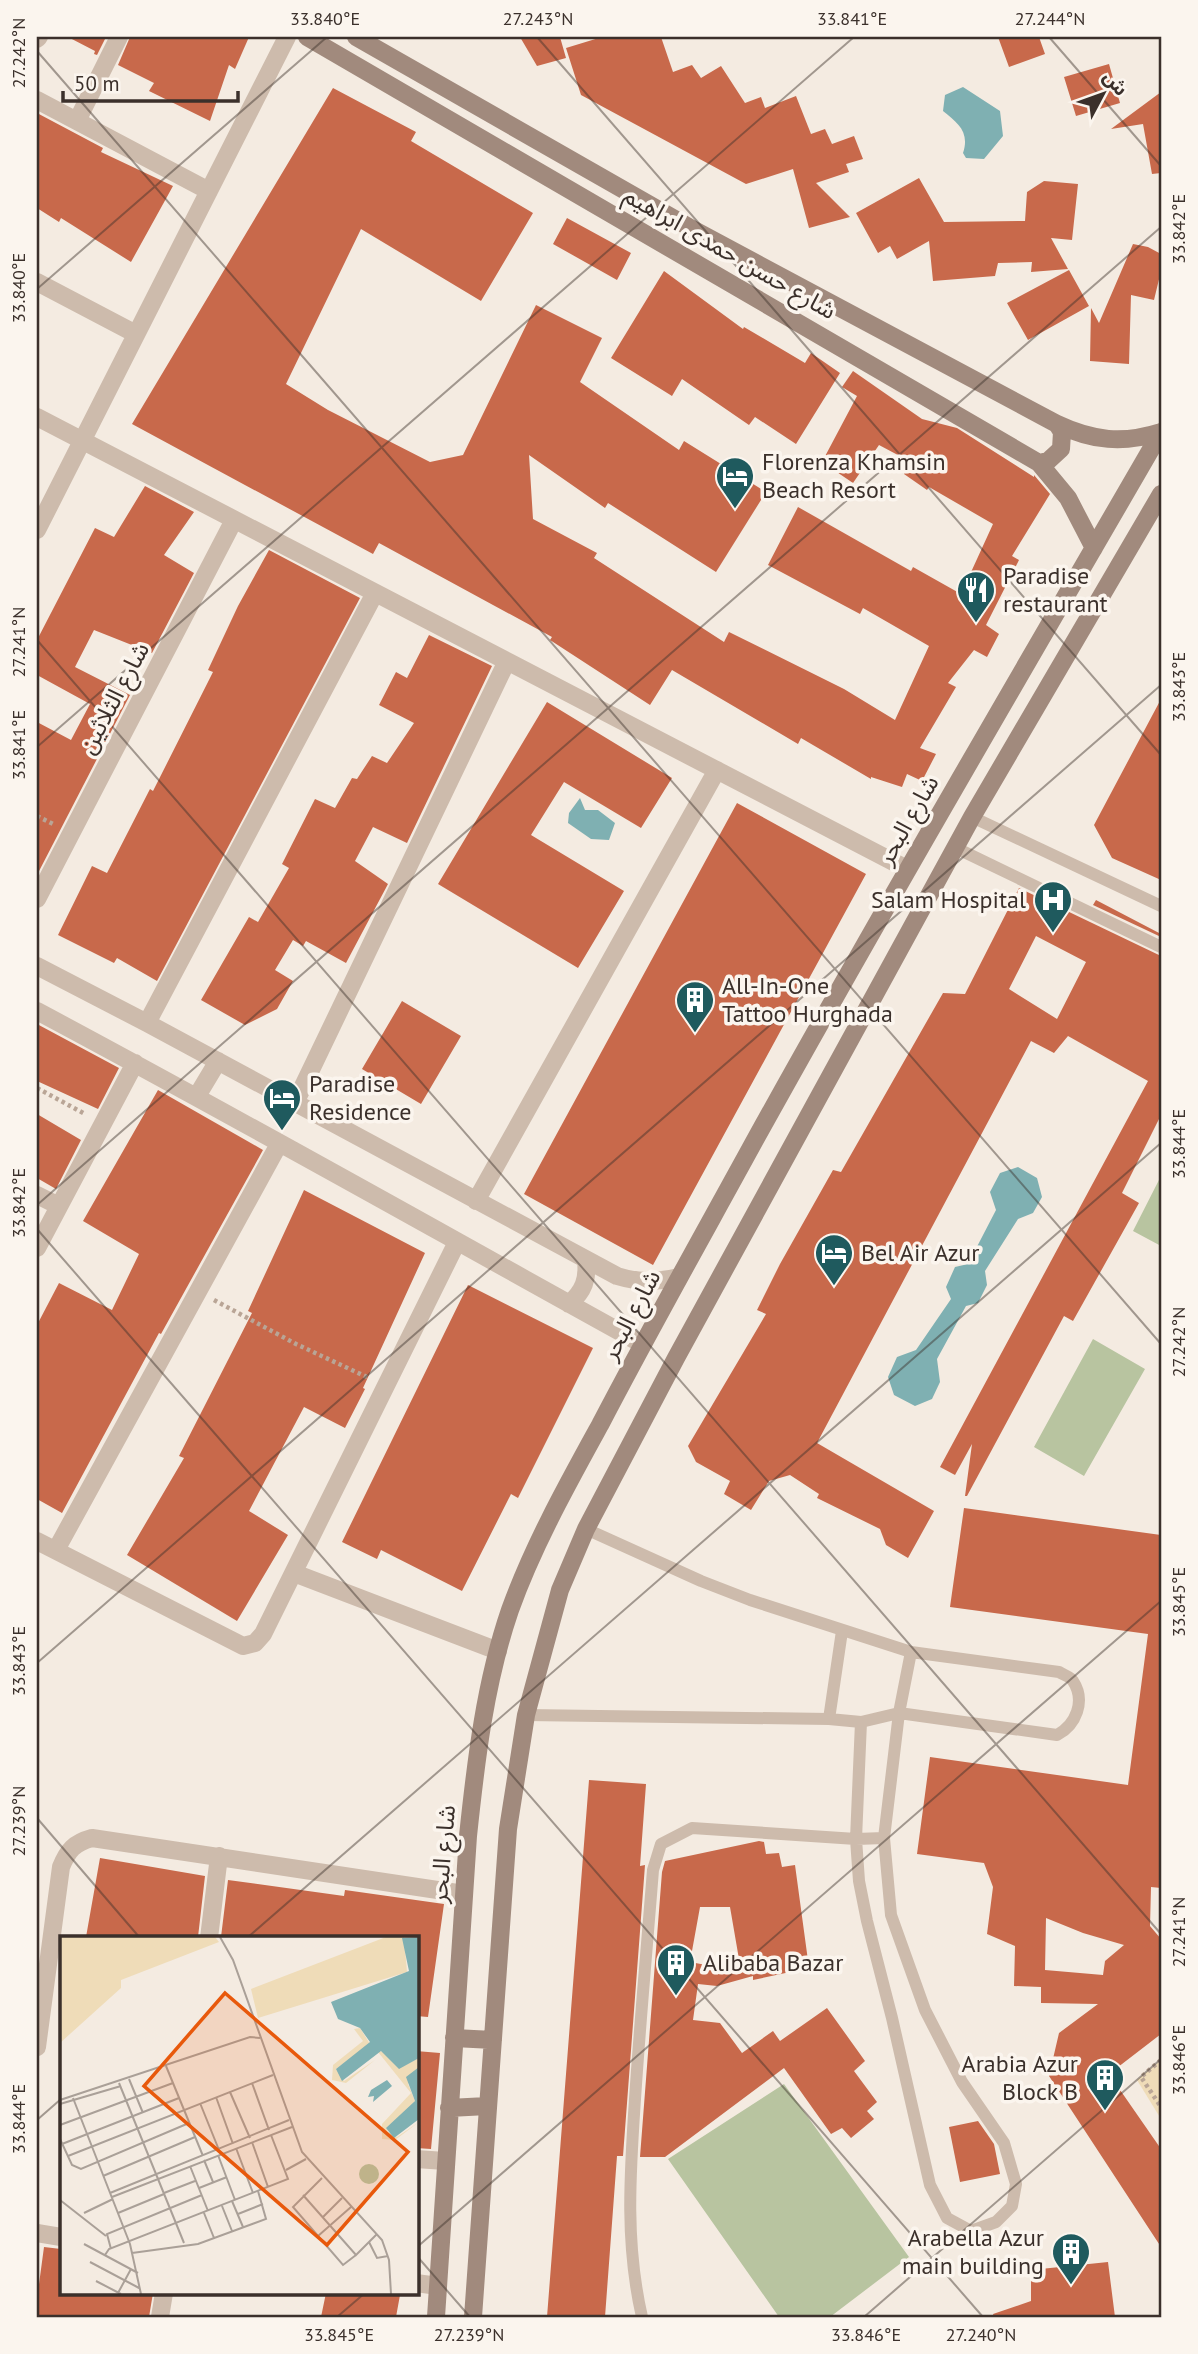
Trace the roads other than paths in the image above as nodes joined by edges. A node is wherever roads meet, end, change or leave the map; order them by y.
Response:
1 (119, 37) edge
2 (287, 37) edge
3 (307, 37) edge
4 (356, 37) edge
5 (37, 100) edge
6 (76, 121) junction
7 (209, 191) junction
8 (37, 282) edge
9 (136, 334) junction
10 (37, 417) edge
11 (1058, 424) junction
12 (1161, 432) edge
13 (82, 441) junction
14 (1039, 463) junction
15 (1161, 494) edge
16 (234, 520) junction
17 (37, 530) edge
18 (1094, 548) junction
19 (376, 593) junction
20 (507, 661) junction
21 (717, 770) junction
22 (972, 817) junction
23 (956, 848) junction
24 (907, 869) junction
25 (37, 899) edge
26 (1161, 906) edge
27 (1161, 947) edge
28 (37, 966) edge
29 (37, 1011) edge
30 (148, 1023) junction
31 (218, 1061) junction
32 (135, 1063) junction
33 (197, 1096) junction
34 (295, 1103) junction
35 (279, 1144) junction
36 (37, 1195) edge
37 (476, 1201) junction
38 (59, 1206) junction
39 (457, 1242) junction
40 (37, 1248) edge
41 (586, 1261) junction
42 (679, 1277) junction
43 (569, 1304) junction
44 (642, 1345) junction
45 (586, 1529) junction
46 (37, 1541) edge
47 (56, 1550) junction
48 (294, 1573) junction
49 (842, 1631) junction
50 (498, 1651) junction
51 (911, 1652) junction
52 (899, 1713) junction
53 (526, 1715) junction
54 (829, 1719) junction
55 (861, 1722) junction
56 (884, 1838) junction
57 (856, 1839) junction
58 (219, 1856) junction
59 (464, 1894) junction
60 (891, 1915) junction
61 (867, 1921) junction
62 (209, 1936) edge
63 (454, 2038) junction
64 (493, 2040) junction
65 (37, 2047) edge
66 (487, 2106) junction
67 (449, 2108) junction
68 (418, 2159) edge
69 (445, 2161) junction
70 (37, 2233) edge
71 (60, 2237) edge
72 (418, 2283) edge
73 (438, 2286) junction
74 (164, 2294) edge
75 (159, 2317) edge
76 (436, 2317) edge
77 (473, 2317) edge
78 (642, 2317) edge

1 - 6 street
2 - 7 street
3 - 14 main road, شارع حسن حمدى ابراهيم
4 - 11 main road, شارع حسن حمدى ابراهيم
5 - 6 street
6 - 7 street
7 - 9 street
8 - 9 street
9 - 13 street
10 - 13 street
11 - 12 main road, شارع حسن حمدى ابراهيم
11 - 14 main road
12 - 18 main road, شارع البحر
13 - 16 street
13 - 17 street
14 - 18 main road, شارع حسن حمدى ابراهيم
15 - 22 main road
16 - 19 street
16 - 25 street, شارع الثلاثين
18 - 24 main road, شارع البحر
19 - 20 street
19 - 30 street
20 - 21 street
20 - 34 street
21 - 24 street
21 - 37 street
22 - 23 main road
22 - 26 lane
23 - 27 lane
23 - 45 main road
24 - 42 main road, شارع البحر
28 - 30 street
29 - 32 street
30 - 31 street
31 - 33 street
31 - 34 street
32 - 33 street
32 - 38 street
33 - 35 street
34 - 37 street
35 - 39 street
35 - 47 street
36 - 38 street
37 - 41 street
38 - 40 street
39 - 43 street
39 - 48 street
41 - 42 street
41 - 43 street
42 - 44 main road, شارع البحر
43 - 44 street
44 - 50 main road, شارع البحر
45 - 49 lane
45 - 53 main road
46 - 47 street
47 - 48 street
48 - 50 street
49 - 51 lane
49 - 54 lane
50 - 59 main road, شارع البحر
51 - 52 lane
51 - 52 lane
52 - 55 lane
52 - 56 lane
53 - 54 lane
53 - 64 main road
54 - 55 lane
55 - 57 lane
56 - 57 lane
56 - 60 lane
57 - 61 lane
57 - 78 lane
58 - 59 street
58 - 62 street
58 - 65 street
59 - 63 main road, شارع البحر
60 - 61 lane
60 - 61 lane
63 - 64 main road
63 - 67 main road, شارع البحر
64 - 66 main road
66 - 67 main road
66 - 77 main road
67 - 69 main road, شارع البحر
68 - 69 street
69 - 73 main road, شارع البحر
70 - 71 street
72 - 73 street
73 - 76 main road, شارع البحر
74 - 75 street

